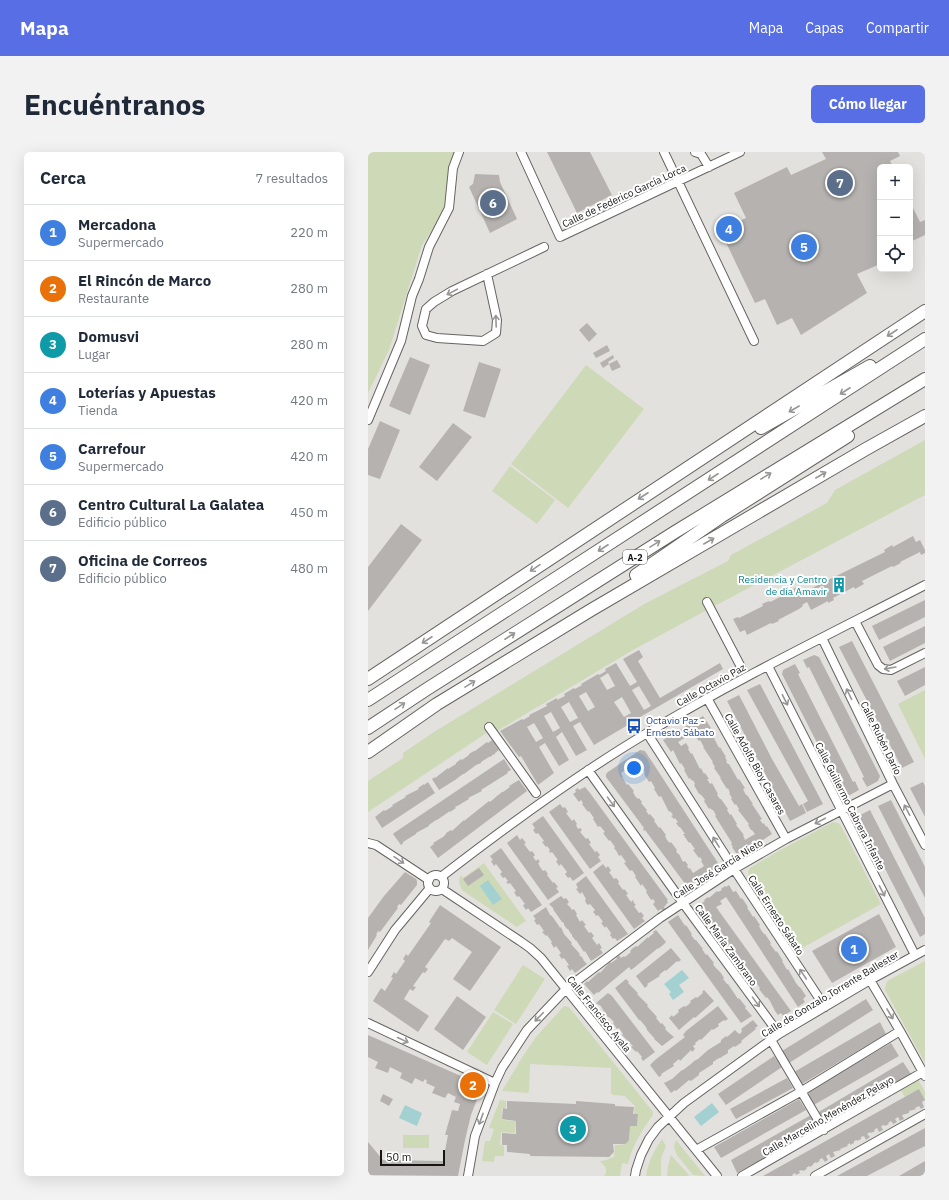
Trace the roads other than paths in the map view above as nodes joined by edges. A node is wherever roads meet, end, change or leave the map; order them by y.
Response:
1 (459, 152) edge
2 (521, 152) edge
3 (664, 152) edge
4 (694, 152) edge
5 (740, 152) edge
6 (709, 167) junction
7 (678, 181) junction
8 (544, 247) dead end
9 (487, 274) junction
10 (925, 311) edge
11 (925, 335) edge
12 (925, 339) edge
13 (754, 341) dead end
14 (925, 379) edge
15 (906, 391) junction
16 (925, 416) edge
17 (368, 420) edge
18 (925, 423) edge
19 (866, 449) junction
20 (664, 483) junction
21 (925, 585) edge
22 (707, 602) dead end
23 (591, 610) junction
24 (855, 621) junction
25 (822, 638) junction
26 (925, 653) edge
27 (768, 666) junction
28 (741, 667) dead end
29 (368, 677) edge
30 (707, 698) junction
31 (368, 700) edge
32 (489, 727) dead end
33 (368, 728) edge
34 (647, 733) junction
35 (368, 752) edge
36 (588, 770) junction
37 (893, 784) junction
38 (536, 793) dead end
39 (841, 810) junction
40 (786, 839) junction
41 (368, 843) edge
42 (925, 845) edge
43 (734, 869) junction
44 (441, 877) junction
45 (429, 884) junction
46 (442, 889) junction
47 (683, 903) junction
48 (925, 950) edge
49 (915, 955) junction
50 (368, 972) edge
51 (870, 980) junction
52 (566, 989) junction
53 (824, 1007) junction
54 (368, 1024) edge
55 (900, 1031) junction
56 (779, 1034) junction
57 (771, 1040) junction
58 (924, 1074) edge
59 (495, 1083) junction
60 (802, 1091) junction
61 (925, 1114) edge
62 (670, 1116) junction
63 (824, 1130) junction
64 (696, 1150) junction
65 (468, 1176) edge
66 (635, 1176) edge
67 (717, 1176) edge
68 (742, 1176) edge
69 (815, 1176) edge

1 - 17 street
2 - 7 street, Calle de Federico García Lorca
3 - 7 street
4 - 6 street
5 - 6 street, Calle de Federico García Lorca
6 - 7 street, Calle de Federico García Lorca
7 - 13 street
8 - 9 street
9 -> 9 street
10 -> 20 highway
11 -> 20 highway
12 -> 31 highway, A-2
14 - 15 highway, A-2
15 - 23 highway
33 -> 15 highway, A-2
16 - 19 highway
18 - 19 highway
23 -> 19 highway
20 -> 29 highway
21 - 24 street, Calle Octavio Paz
22 - 28 street
35 -> 23 highway
24 - 25 street, Calle Octavio Paz
26 -> 24 street
25 - 27 street, Calle Octavio Paz
37 -> 25 street, Calle Rubén Darío
27 - 30 street, Calle Octavio Paz
27 -> 39 street, Calle Guillermo Cabrera Infante
30 - 34 street, Calle Octavio Paz
30 - 40 street, Calle Adolfo Bioy Casares
32 - 38 street
34 - 36 street, Calle Octavio Paz
43 -> 34 street, Calle Ernesto Sábato
36 - 44 street, Calle Octavio Paz
36 -> 47 street, Calle María Zambrano
37 - 39 street, Calle José García Nieto
42 -> 37 street, Calle Rubén Darío
39 -> 40 street, Calle José García Nieto
39 -> 49 street, Calle Guillermo Cabrera Infante
40 - 43 street, Calle José García Nieto
41 -> 45 street
43 - 47 street, Calle José García Nieto
53 -> 43 street, Calle Ernesto Sábato
44 - 45 street
44 - 46 street
45 - 46 street
45 - 50 street
46 - 52 street, Calle Francisco Ayala
47 - 52 street, Calle José García Nieto
47 -> 56 street, Calle María Zambrano
48 - 49 street, Calle de Gonzalo Torrente Ballester
49 - 51 street, Calle de Gonzalo Torrente Ballester
51 - 53 street, Calle de Gonzalo Torrente Ballester
51 -> 55 street
52 -> 59 street, Calle José García Nieto
52 - 62 street, Calle Francisco Ayala
53 - 56 street, Calle de Gonzalo Torrente Ballester
54 -> 59 street
55 - 58 street
55 - 60 street
56 - 57 street, Calle de Gonzalo Torrente Ballester
57 - 60 street
57 - 62 street, Calle de Gonzalo Torrente Ballester
58 - 63 street, Calle Marcelino Menéndez Pelayo
59 -> 65 street, Calle José García Nieto
60 - 63 street
60 - 64 street
61 - 69 street
62 - 64 street, Calle Francisco Ayala
62 - 66 street, Calle de Gonzalo Torrente Ballester
63 - 68 street, Calle Marcelino Menéndez Pelayo
64 - 67 street, Calle Francisco Ayala

